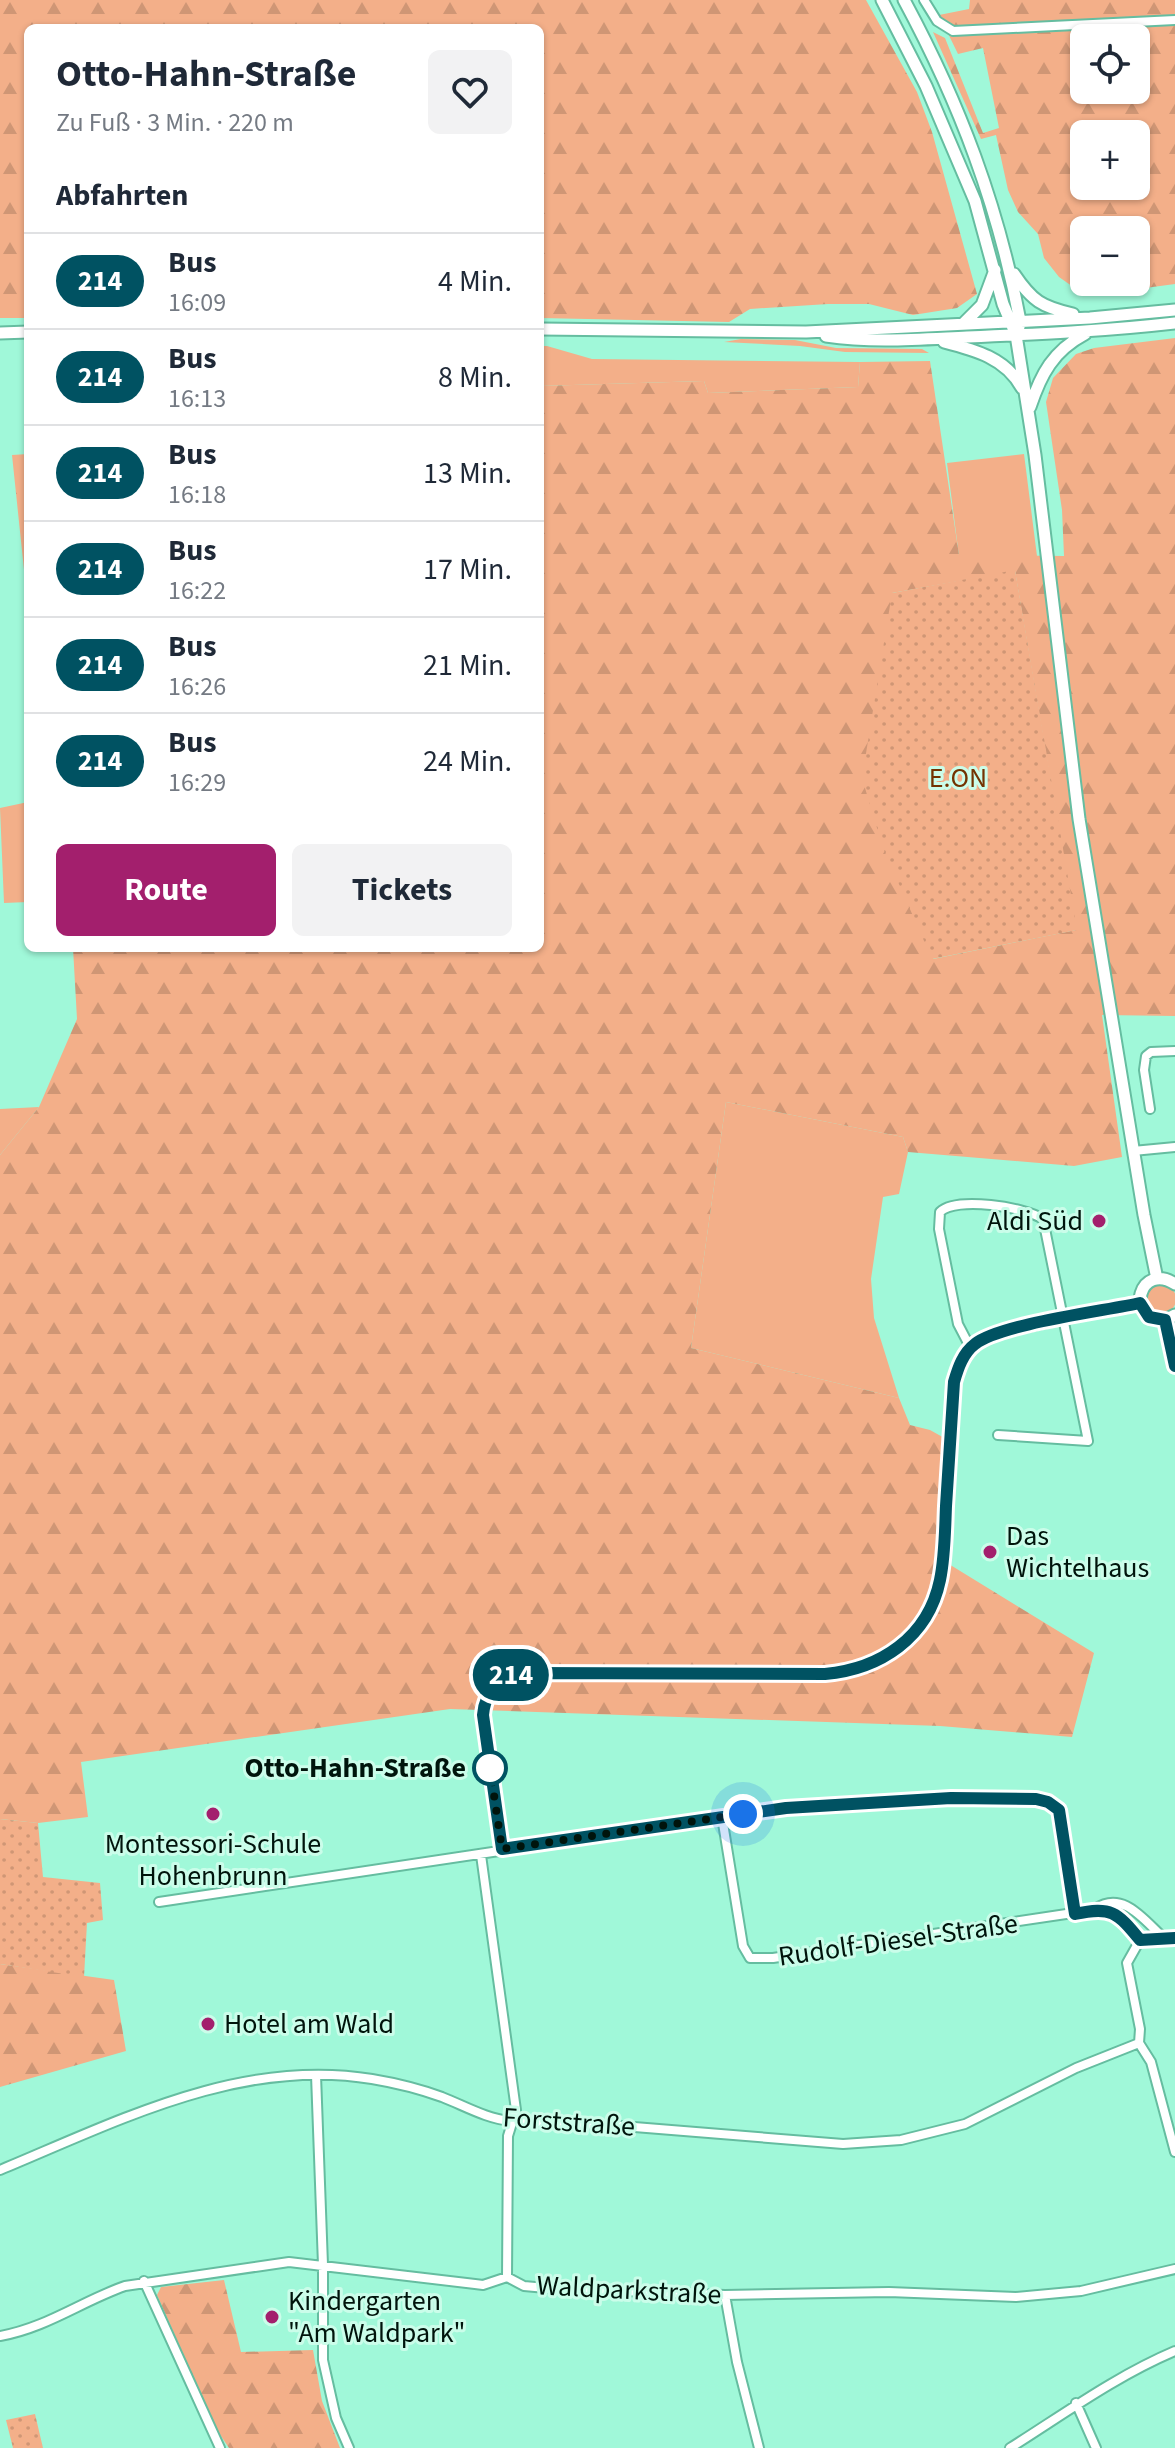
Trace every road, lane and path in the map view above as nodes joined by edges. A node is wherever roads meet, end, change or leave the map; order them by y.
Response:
1 (882, 0) edge
2 (904, 0) edge
3 (924, 0) edge
4 (1175, 20) edge
5 (1010, 268) junction
6 (995, 270) junction
7 (1175, 310) edge
8 (1090, 318) junction
9 (1014, 321) junction
10 (964, 323) junction
11 (1175, 323) edge
12 (544, 329) edge
13 (24, 332) edge
14 (806, 332) junction
15 (1089, 332) junction
16 (0, 333) edge
17 (1016, 335) junction
18 (932, 338) junction
19 (1026, 395) junction
20 (1029, 412) junction
21 (1175, 1051) edge
22 (1150, 1109) dead end
23 (1175, 1147) edge
24 (1133, 1151) junction
25 (1157, 1279) junction
26 (1175, 1284) edge
27 (1140, 1303) junction
28 (1170, 1317) edge
29 (1064, 1318) junction
30 (970, 1347) junction
31 (1175, 1366) edge
32 (998, 1435) dead end
33 (722, 1817) junction
34 (502, 1849) junction
35 (481, 1855) junction
36 (159, 1902) dead end
37 (1093, 1910) junction
38 (1075, 1914) junction
39 (1170, 1939) edge
40 (1140, 1940) junction
41 (1139, 2043) junction
42 (316, 2075) junction
43 (511, 2121) junction
44 (1175, 2152) edge
45 (0, 2170) edge
46 (323, 2265) junction
47 (1175, 2269) edge
48 (507, 2277) junction
49 (144, 2281) junction
50 (725, 2295) junction
51 (0, 2336) edge
52 (1175, 2351) edge
53 (1076, 2403) junction
54 (220, 2448) edge
55 (349, 2448) edge
56 (759, 2448) edge
57 (1010, 2448) edge
58 (1096, 2448) edge

1 - 6 main road
2 - 5 main road
3 - 4 street
5 - 8 main road
5 - 9 main road
6 - 9 main road
6 - 10 main road
7 - 8 main road
8 - 9 main road
9 - 10 main road
9 - 17 main road
10 - 14 main road
11 - 15 main road
12 - 14 main road
13 - 16 main road
14 - 18 main road
15 - 17 main road
15 - 20 main road
17 - 18 main road
17 - 19 main road
18 - 19 main road
19 - 20 main road
20 - 24 main road
21 - 22 street
23 - 24 street
24 - 25 main road
25 - 26 main road
25 - 27 main road
27 - 28 main road
27 - 29 street
28 - 31 main road
29 - 30 street
29 - 30 street
29 - 32 street
30 - 34 street
33 - 34 street
33 - 38 street
33 - 38 street, Rudolf-Diesel-Straße
34 - 35 street
35 - 36 street
35 - 43 street
37 - 38 street, Rudolf-Diesel-Straße
37 - 39 street, Rudolf-Diesel-Straße
37 - 40 street
39 - 40 street, Rudolf-Diesel-Straße
40 - 41 street
41 - 43 street, Forststraße
41 - 44 street
42 - 43 street, Forststraße
42 - 45 street, Forststraße
42 - 46 street
43 - 48 street
46 - 48 street, Waldparkstraße
46 - 49 street, Waldparkstraße
46 - 55 street
47 - 50 street, Waldparkstraße
48 - 50 street, Waldparkstraße
49 - 51 street, Waldparkstraße
49 - 54 street
50 - 56 street
52 - 53 street
53 - 57 street
53 - 58 street

